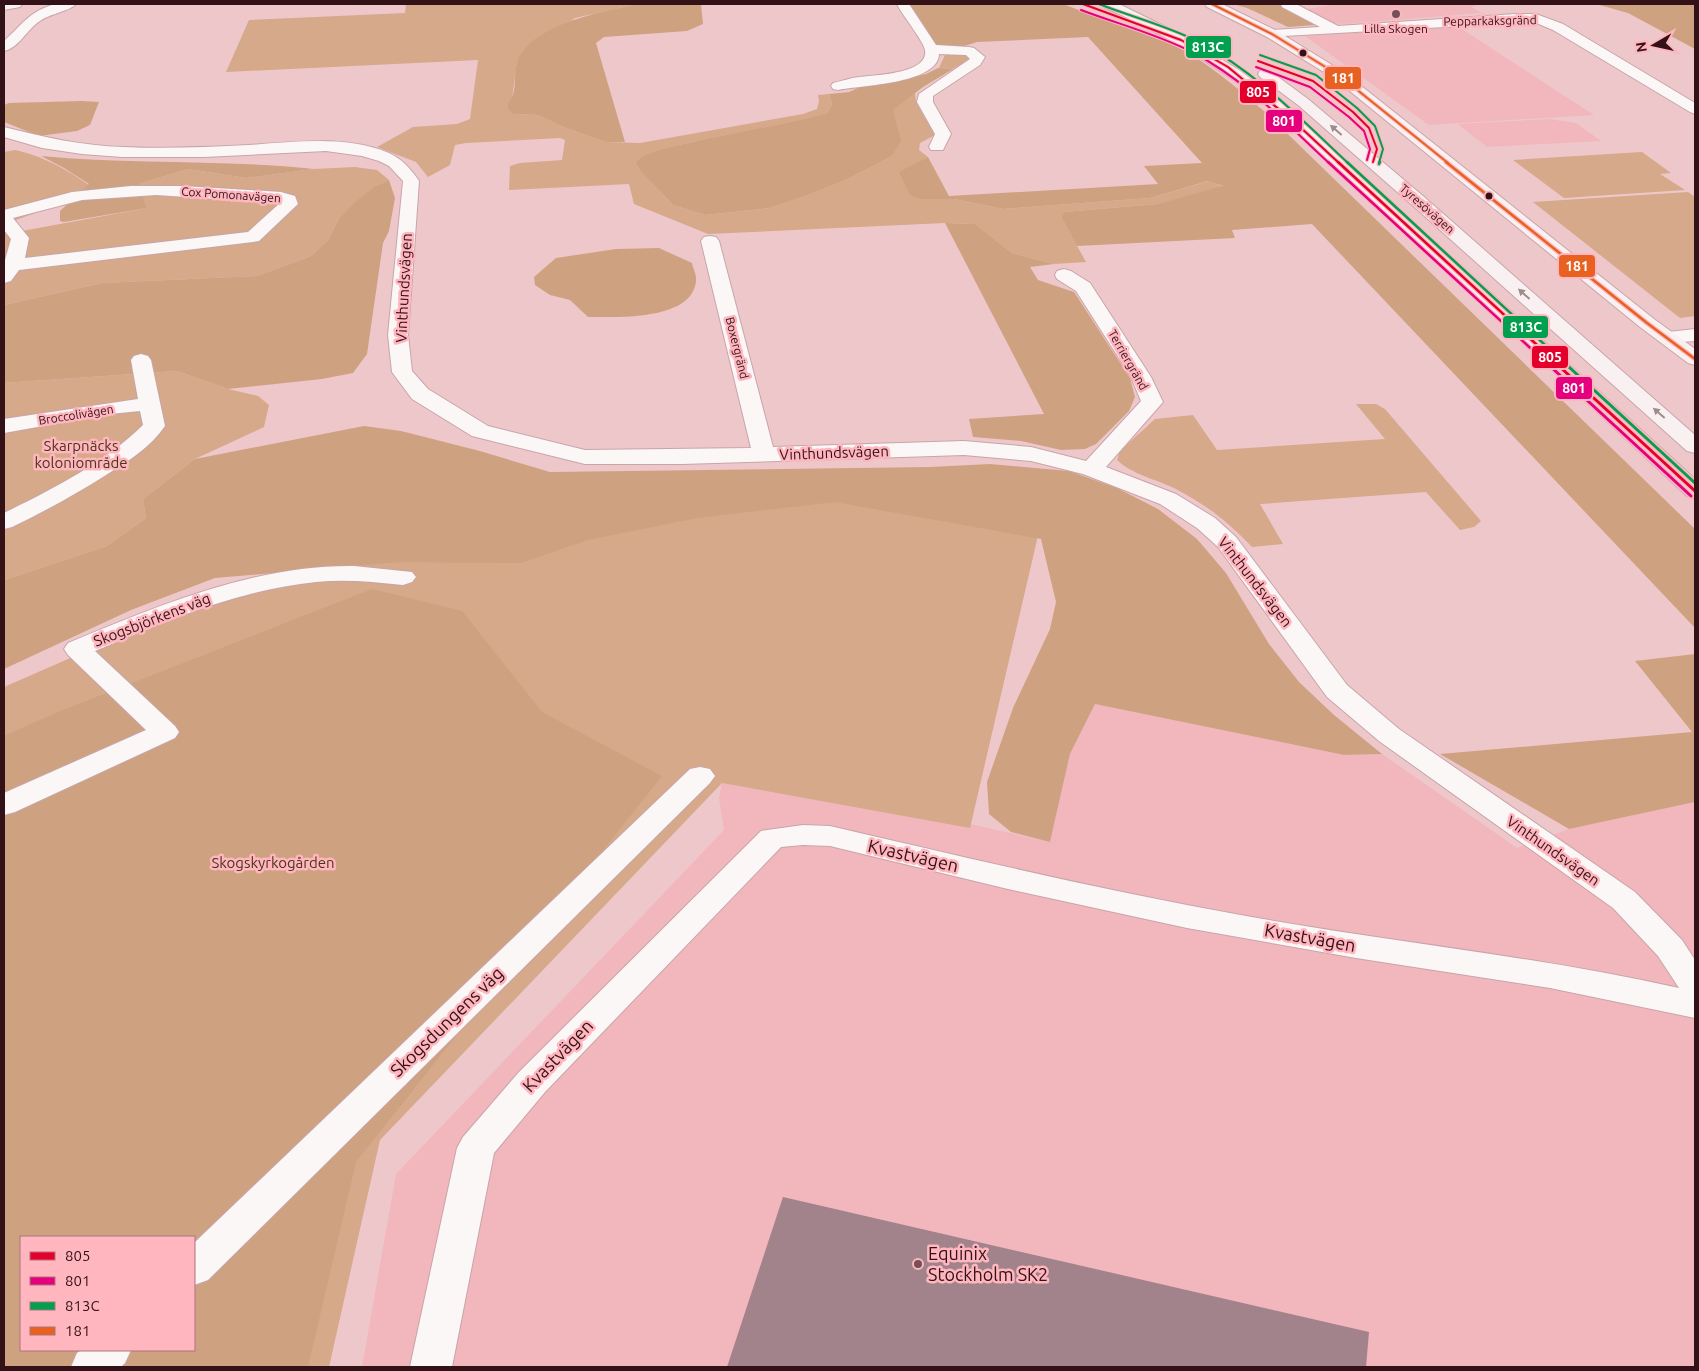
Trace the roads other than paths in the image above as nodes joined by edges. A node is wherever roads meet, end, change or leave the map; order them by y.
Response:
1 (15, 4) edge
2 (69, 4) edge
3 (903, 4) edge
4 (1109, 4) edge
5 (1137, 4) edge
6 (1212, 4) edge
7 (1287, 4) edge
8 (4, 6) edge
9 (1334, 29) junction
10 (1272, 34) junction
11 (4, 47) edge
12 (932, 49) junction
13 (838, 86) dead end
14 (1690, 106) edge
15 (1695, 124) edge
16 (4, 132) edge
17 (937, 147) dead end
18 (4, 215) edge
19 (4, 219) edge
20 (710, 241) dead end
21 (9, 271) edge
22 (1064, 275) dead end
23 (1695, 335) edge
24 (1666, 337) junction
25 (1695, 359) edge
26 (141, 360) dead end
27 (149, 404) junction
28 (4, 426) edge
29 (1695, 446) edge
30 (764, 455) junction
31 (1091, 469) junction
32 (1695, 491) edge
33 (4, 522) edge
34 (403, 577) dead end
35 (700, 776) dead end
36 (4, 806) edge
37 (1695, 986) edge
38 (1695, 1005) edge
39 (195, 1267) edge
40 (109, 1351) edge
41 (92, 1367) edge
42 (431, 1367) edge

1 - 8 main road
2 - 11 street
3 - 12 street
4 - 32 main road, Tyresövägen
29 -> 5 main road, Tyresövägen
6 - 10 main road
7 - 9 street
9 - 10 street, Pepparkaksgränd
9 - 14 street, Pepparkaksgränd
10 - 24 main road
12 - 13 street
12 - 17 street
14 - 15 street, Pepparkaksgränd
16 - 30 street, Vinthundsvägen
18 - 21 street, Cox Pomonavägen
19 - 21 street
20 - 30 street, Boxergränd
22 - 31 street, Terriergränd
23 - 24 street
24 - 25 main road
26 - 27 street
27 - 28 street, Broccolivägen
27 - 33 street
30 - 31 street, Vinthundsvägen
31 - 37 street, Vinthundsvägen
34 - 36 street, Skogsbjörkens väg
35 - 39 street, Skogsdungens väg
38 - 42 street, Kvastvägen
40 - 41 street

